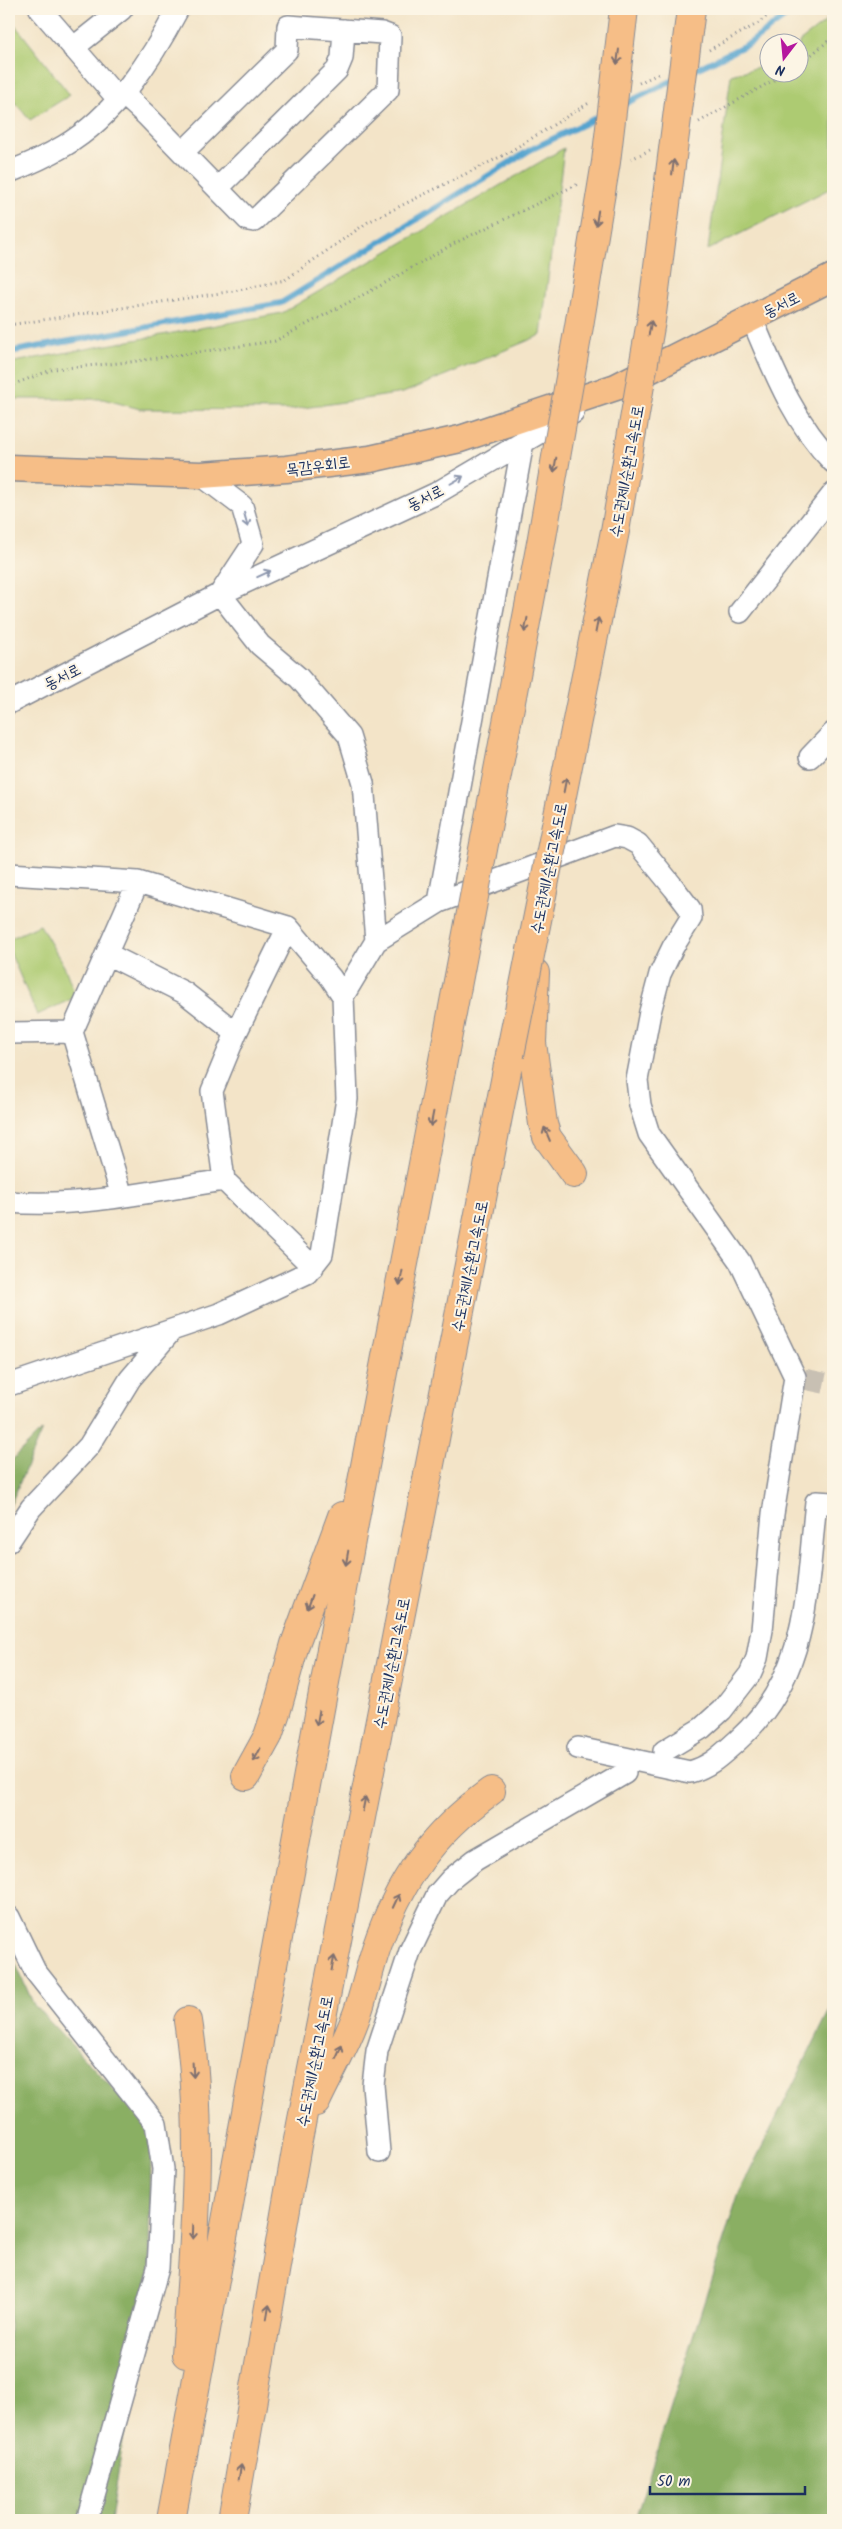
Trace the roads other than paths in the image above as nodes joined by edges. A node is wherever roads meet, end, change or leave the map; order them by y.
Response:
1 (40, 9) edge
2 (122, 9) edge
3 (178, 9) edge
4 (624, 9) edge
5 (692, 9) edge
6 (344, 30) junction
7 (73, 48) junction
8 (121, 97) junction
9 (183, 152) junction
10 (9, 172) edge
11 (218, 188) junction
12 (833, 277) edge
13 (752, 319) junction
14 (616, 387) junction
15 (523, 442) junction
16 (833, 462) edge
17 (9, 468) edge
18 (201, 475) junction
19 (833, 494) edge
20 (220, 594) junction
21 (740, 612) dead end
22 (9, 703) edge
23 (833, 733) edge
24 (810, 757) dead end
25 (9, 874) edge
26 (138, 882) junction
27 (543, 898) junction
28 (439, 902) junction
29 (288, 927) junction
30 (376, 941) junction
31 (107, 954) junction
32 (343, 996) junction
33 (72, 1032) junction
34 (9, 1033) edge
35 (236, 1033) junction
36 (574, 1174) dead end
37 (224, 1180) junction
38 (122, 1196) junction
39 (9, 1202) edge
40 (314, 1267) junction
41 (172, 1330) junction
42 (9, 1385) edge
43 (370, 1442) junction
44 (833, 1503) edge
45 (9, 1541) edge
46 (578, 1748) dead end
47 (664, 1751) dead end
48 (625, 1773) dead end
49 (246, 1776) dead end
50 (490, 1792) dead end
51 (9, 1917) edge
52 (188, 2021) dead end
53 (297, 2145) junction
54 (379, 2152) dead end
55 (177, 2481) junction
56 (87, 2520) edge
57 (171, 2520) edge
58 (232, 2520) edge

1 - 7 street
2 - 7 street
3 - 8 street
4 -> 43 highway, bridge
27 -> 5 highway, 수도권제1순환고속도로, bridge
6 - 9 street
6 - 11 street
6 - 11 street
7 - 8 street
8 - 9 street
8 - 10 street
9 - 11 street
12 - 13 main road, 동서로
13 - 14 main road, 동서로
13 - 16 street
14 - 15 street, 동서로
14 - 18 main road, 목감우회로
20 -> 15 street, 동서로
15 - 28 street
17 - 18 main road, 목감우회로
18 -> 20 street
19 - 21 street
20 - 22 street, 동서로
20 - 30 street
23 - 24 street
25 - 26 street
26 - 29 street
26 - 31 street
36 -> 27 highway
53 -> 27 highway, 수도권제1순환고속도로, bridge
28 - 30 street
28 - 47 street
29 - 32 street
29 - 35 street
30 - 32 street
31 - 33 street
31 - 35 street
32 - 40 street
33 - 34 street
33 - 38 street
35 - 37 street
37 - 38 street
37 - 40 street
38 - 39 street
40 - 41 street
41 - 42 street
41 - 45 street
43 -> 49 highway
43 -> 55 highway
44 - 46 street
48 - 54 street
53 -> 50 highway
51 - 56 street
52 -> 55 highway
58 -> 53 highway, 수도권제1순환고속도로
55 - 57 highway

